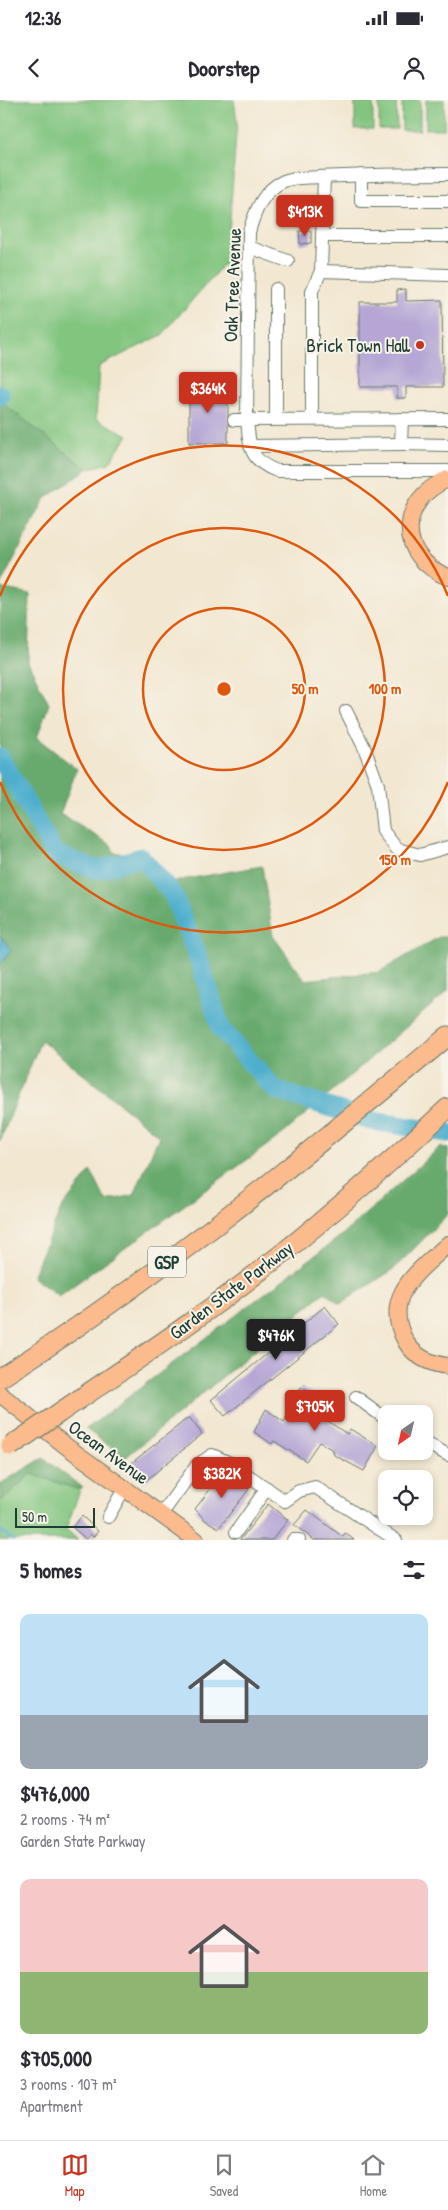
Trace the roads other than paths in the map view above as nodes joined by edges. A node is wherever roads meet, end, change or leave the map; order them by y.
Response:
1 (448, 174) edge
2 (362, 175) junction
3 (324, 177) junction
4 (448, 201) edge
5 (322, 236) junction
6 (448, 236) edge
7 (249, 247) junction
8 (288, 261) dead end
9 (322, 270) junction
10 (448, 275) edge
11 (276, 289) dead end
12 (276, 418) junction
13 (312, 418) junction
14 (241, 419) junction
15 (402, 419) junction
16 (448, 419) edge
17 (401, 444) junction
18 (448, 445) edge
19 (250, 446) junction
20 (448, 471) edge
21 (448, 479) edge
22 (448, 576) edge
23 (346, 711) dead end
24 (448, 847) edge
25 (448, 1036) edge
26 (446, 1109) edge
27 (448, 1244) edge
28 (448, 1366) edge
29 (4, 1375) edge
30 (0, 1394) edge
31 (356, 1397) dead end
32 (378, 1413) edge
33 (433, 1447) edge
34 (6, 1449) edge
35 (448, 1455) edge
36 (267, 1488) junction
37 (124, 1489) junction
38 (162, 1515) junction
39 (108, 1517) dead end
40 (236, 1532) dead end
41 (196, 1540) edge
42 (293, 1540) edge
43 (299, 1540) edge
44 (396, 1540) edge

1 - 2 lane, Oak Tree Avenue
2 - 3 lane, Oak Tree Avenue
2 - 4 lane
3 - 5 lane
3 - 7 lane, Oak Tree Avenue
5 - 6 lane
5 - 9 lane
7 - 8 lane
7 - 14 lane, Oak Tree Avenue
9 - 10 lane
9 - 13 lane
11 - 12 lane
12 - 13 lane
12 - 14 lane
13 - 15 lane
14 - 19 lane, Oak Tree Avenue
15 - 16 lane
15 - 17 lane
17 - 18 lane
17 - 19 lane
19 - 20 lane
21 - 22 main road
23 - 24 lane
25 - 29 highway, GSP
26 - 34 highway, Garden State Parkway, bridge
27 - 28 main road
30 - 37 main road, Ocean Avenue
31 - 32 lane
33 - 35 lane
36 - 38 lane
36 - 40 lane
36 - 44 lane
37 - 38 main road, Ocean Avenue
37 - 39 lane
38 - 41 main road, Ocean Avenue
42 - 43 lane

